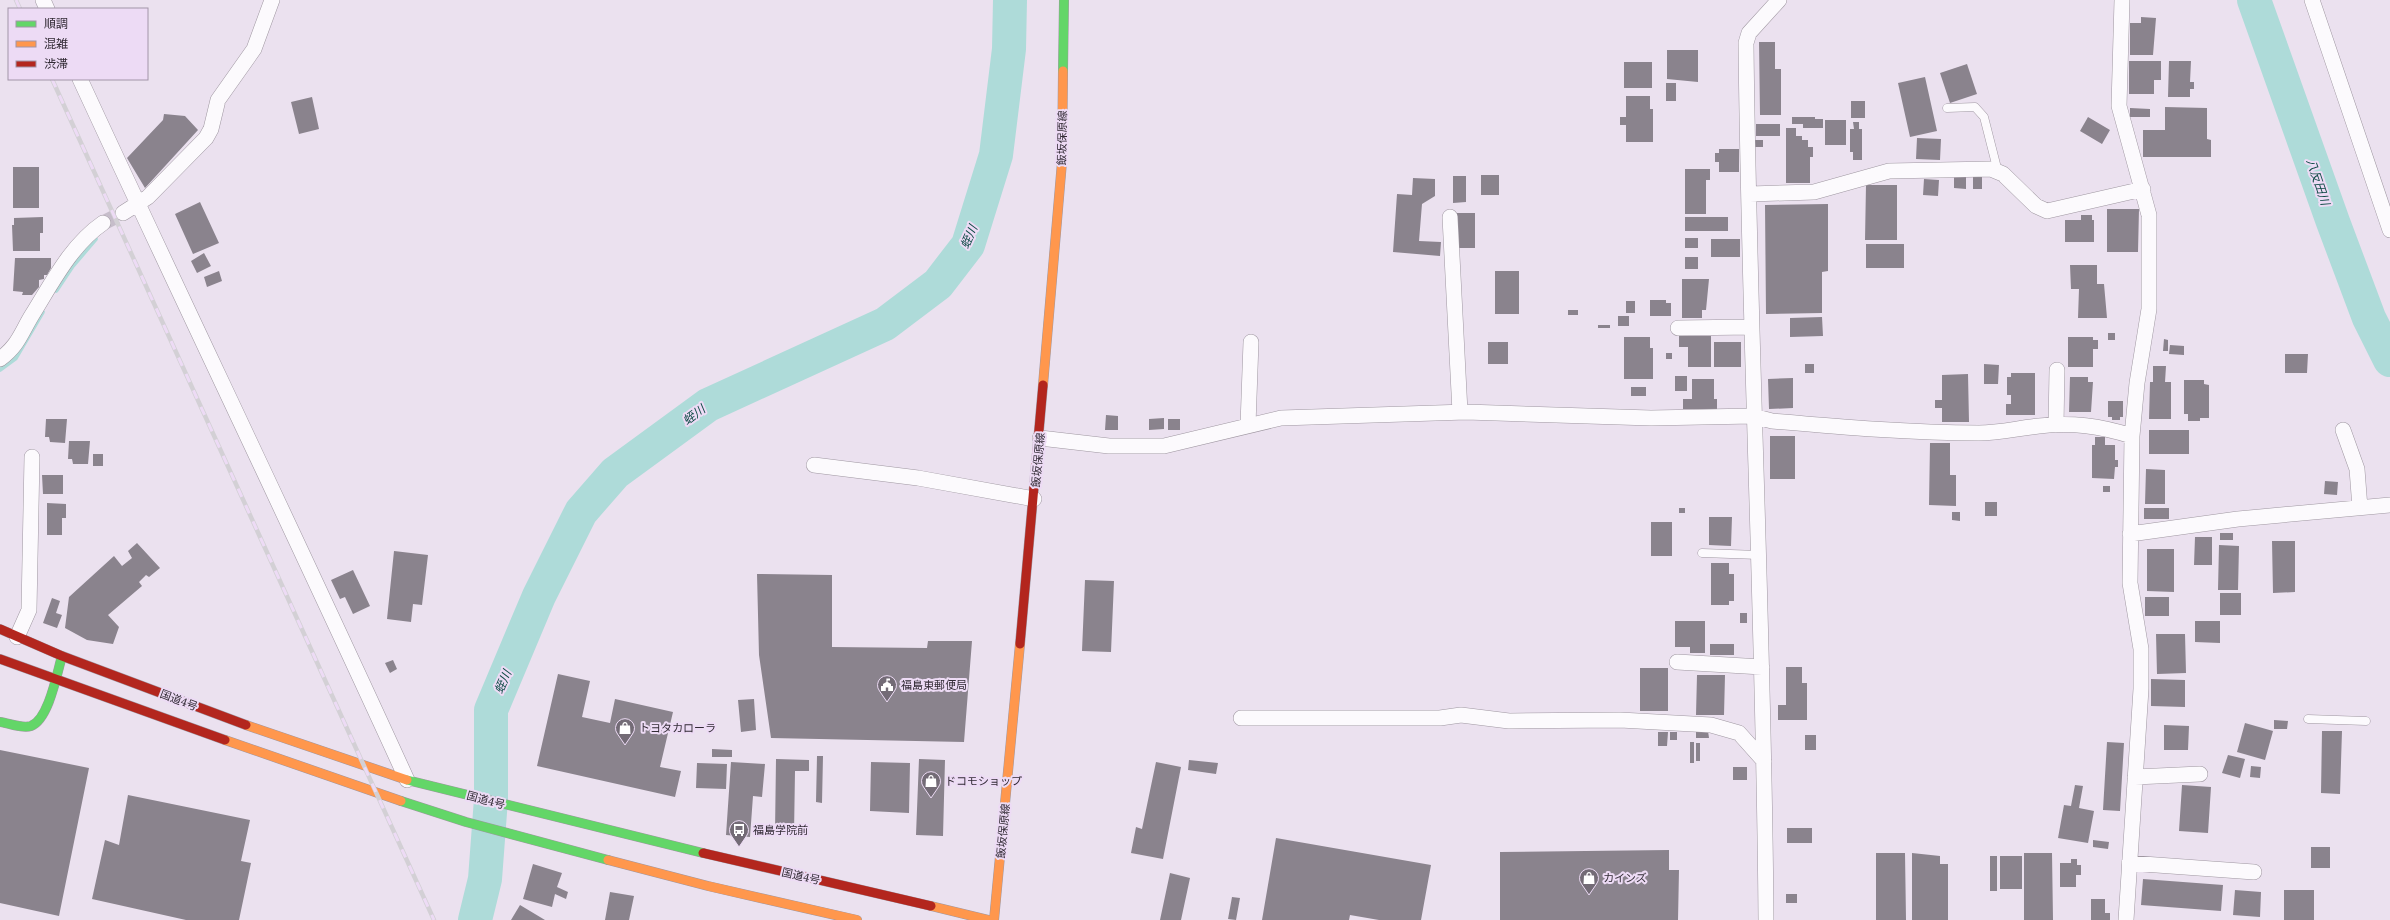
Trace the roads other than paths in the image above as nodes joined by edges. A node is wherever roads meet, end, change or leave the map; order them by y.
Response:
1 (272, 0) edge
2 (1064, 0) edge
3 (1779, 0) edge
4 (2122, 0) edge
5 (2312, 0) edge
6 (80, 80) edge
7 (1947, 108) dead end
8 (1998, 172) junction
9 (2143, 189) junction
10 (1750, 194) junction
11 (137, 203) junction
12 (123, 213) tunnel mouth
13 (1450, 218) dead end
14 (103, 223) tunnel mouth
15 (2390, 230) edge
16 (1752, 327) junction
17 (1678, 328) dead end
18 (1251, 342) dead end
19 (0, 359) edge
20 (2058, 370) dead end
21 (1460, 412) junction
22 (1753, 416) junction
23 (2056, 424) junction
24 (1248, 425) junction
25 (2343, 430) dead end
26 (2132, 436) junction
27 (1040, 438) junction
28 (32, 457) dead end
29 (814, 465) dead end
30 (1034, 498) junction
31 (2390, 505) edge
32 (2360, 508) junction
33 (2130, 534) junction
34 (1702, 553) dead end
35 (1759, 555) junction
36 (0, 629) edge
37 (17, 637) junction
38 (62, 656) junction
39 (0, 659) edge
40 (1677, 662) dead end
41 (1762, 667) junction
42 (54, 680) junction
43 (1241, 718) dead end
44 (2308, 720) dead end
45 (2366, 721) dead end
46 (0, 722) edge
47 (1764, 762) junction
48 (2200, 774) dead end
49 (2135, 777) junction
50 (407, 780) junction
51 (2129, 862) junction
52 (2254, 872) dead end
53 (857, 920) edge
54 (989, 920) edge
55 (994, 920) edge
56 (1766, 920) edge
57 (2126, 920) edge

1 - 11 street
2 - 27 main road, 飯坂保原線
3 - 10 street
4 - 9 street
5 - 15 street
6 - 11 street
7 - 8 lane
8 - 9 street
8 - 10 street
9 - 26 street
10 - 16 street
11 - 12 street
11 - 50 street
13 - 21 street
14 - 19 street
16 - 17 street
16 - 22 street
18 - 24 street
20 - 23 street
21 - 22 street
21 - 24 street
22 - 23 street
22 - 35 street
23 - 26 street
24 - 27 street
25 - 32 street
26 - 33 street
27 - 30 main road, 飯坂保原線
28 - 37 street
29 - 30 street
30 - 55 main road, 飯坂保原線
31 - 32 street
32 - 33 street
33 - 49 street
34 - 35 lane
35 - 41 street
36 - 37 main road, 国道4号
37 - 38 main road, 国道4号
38 - 42 main road
38 - 50 main road, 国道4号
39 - 42 main road, 国道4号
40 - 41 street
41 - 47 street
42 - 46 main road
42 - 53 main road, 国道4号
43 - 47 street
44 - 45 lane
47 - 56 street
48 - 49 street
49 - 51 street
50 - 54 main road, 国道4号
51 - 52 street
51 - 57 street

